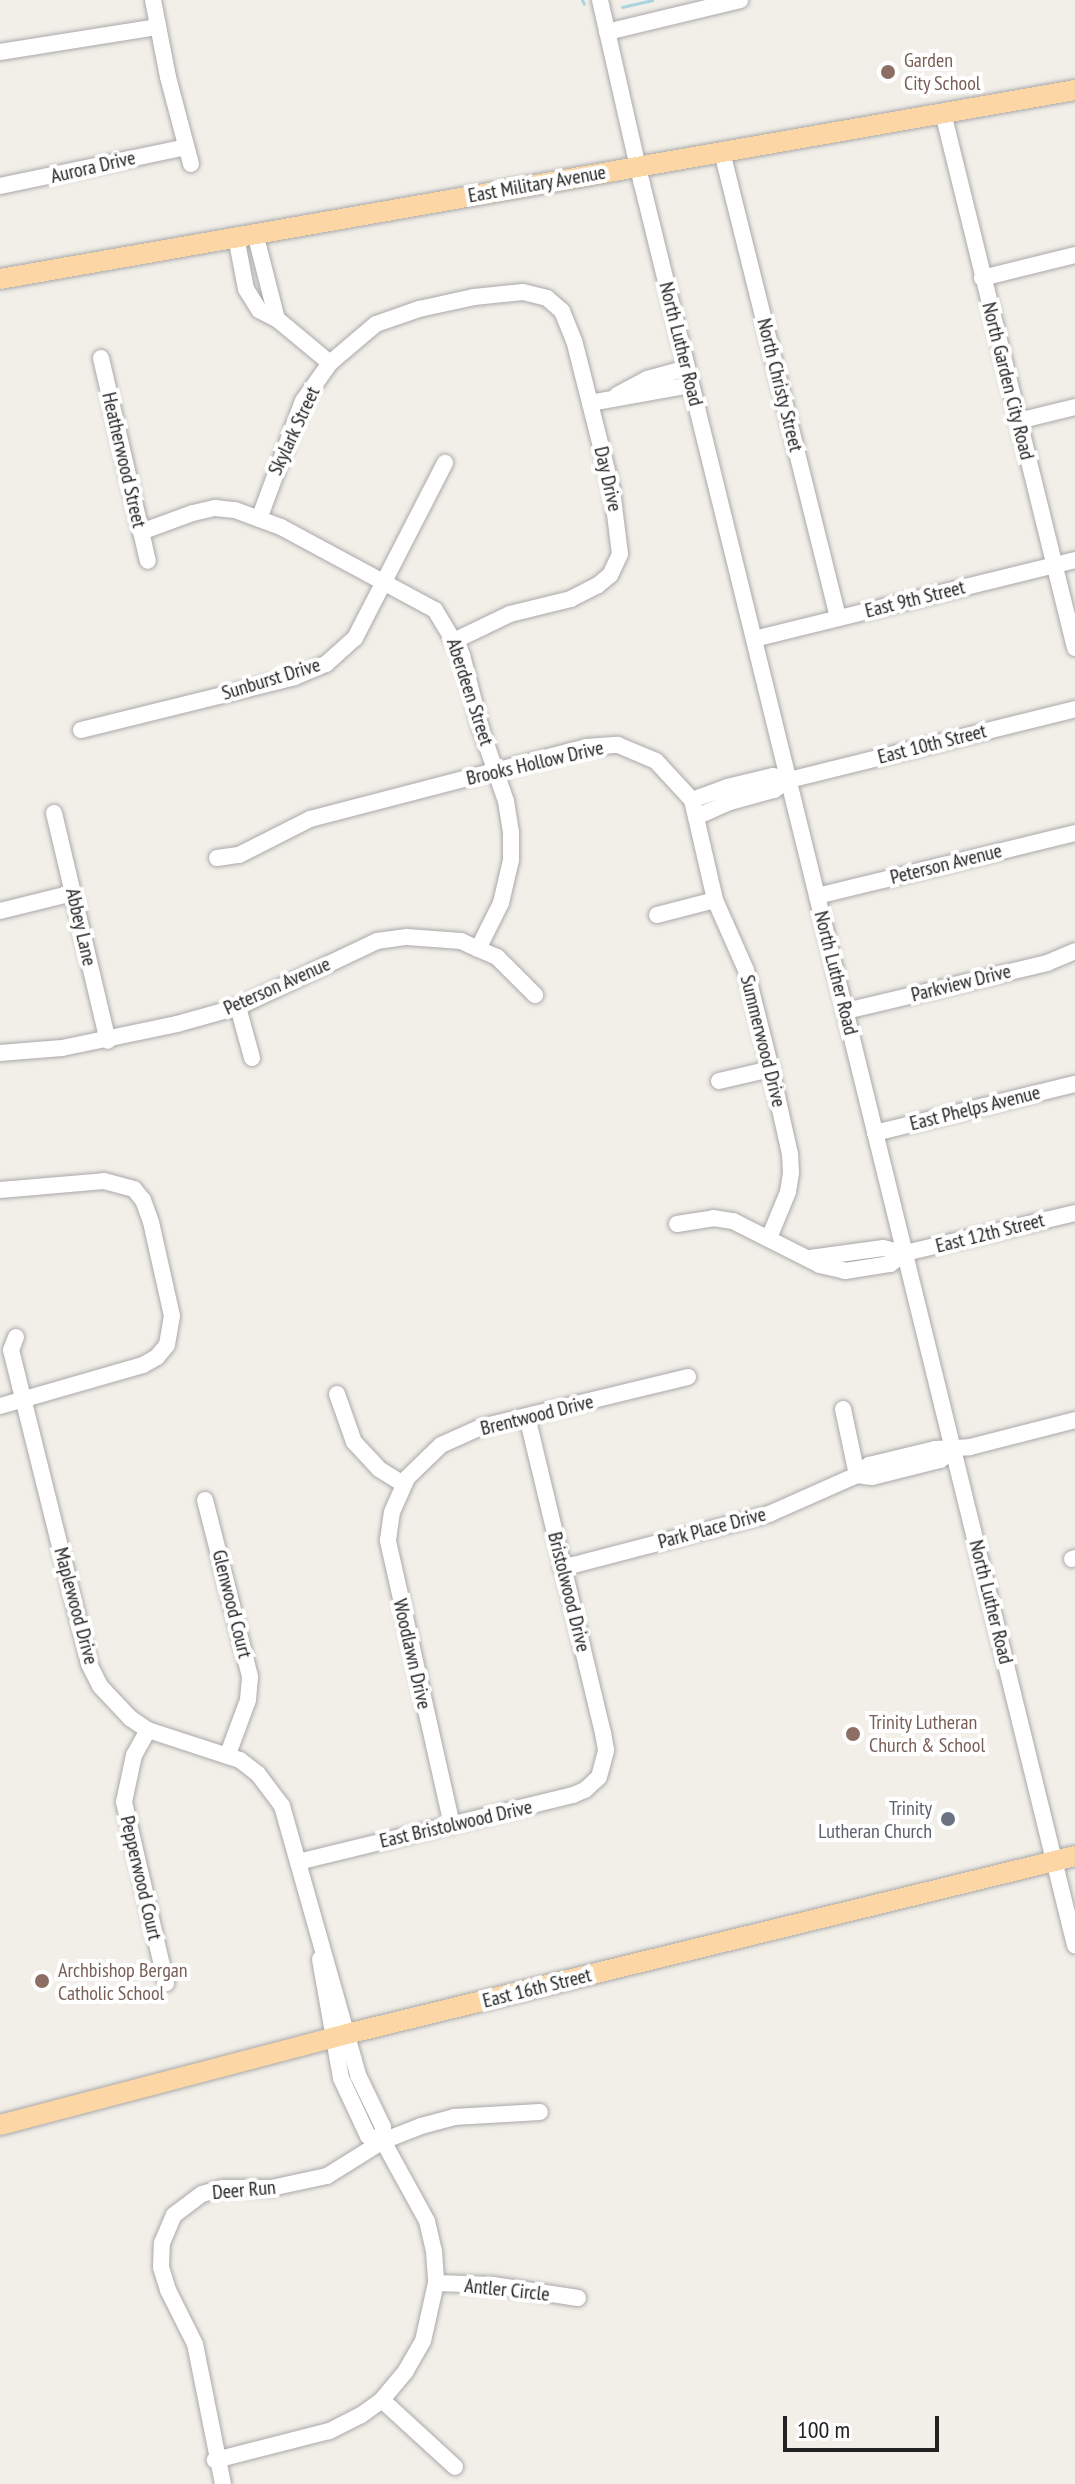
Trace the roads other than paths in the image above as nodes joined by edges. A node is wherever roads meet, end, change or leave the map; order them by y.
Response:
1 (153, 0) edge
2 (600, 0) edge
3 (740, 0) edge
4 (158, 27) junction
5 (607, 32) junction
6 (0, 52) edge
7 (1075, 90) edge
8 (943, 113) junction
9 (186, 147) junction
10 (722, 152) junction
11 (191, 164) dead end
12 (637, 166) junction
13 (0, 186) edge
14 (245, 235) junction
15 (1075, 255) edge
16 (982, 278) junction
17 (0, 279) edge
18 (474, 297) joint
19 (101, 358) dead end
20 (330, 363) junction
21 (689, 376) junction
22 (590, 403) junction
23 (1075, 407) edge
24 (1018, 421) junction
25 (445, 463) dead end
26 (259, 519) junction
27 (141, 532) junction
28 (1075, 560) edge
29 (148, 561) dead end
30 (1054, 565) junction
31 (384, 583) junction
32 (838, 618) junction
33 (754, 639) junction
34 (456, 640) junction
35 (1075, 648) edge
36 (1075, 709) edge
37 (81, 730) dead end
38 (495, 770) junction
39 (789, 780) junction
40 (692, 800) junction
41 (54, 813) dead end
42 (696, 817) junction
43 (1075, 833) edge
44 (217, 858) dead end
45 (73, 893) junction
46 (817, 896) junction
47 (715, 900) junction
48 (0, 911) edge
49 (657, 915) dead end
50 (478, 949) junction
51 (1075, 951) edge
52 (535, 995) dead end
53 (238, 1007) junction
54 (846, 1011) junction
55 (108, 1041) junction
56 (0, 1053) edge
57 (252, 1058) dead end
58 (771, 1069) junction
59 (719, 1081) dead end
60 (1075, 1084) edge
61 (875, 1133) junction
62 (0, 1190) edge
63 (1075, 1213) edge
64 (677, 1224) dead end
65 (769, 1238) junction
66 (905, 1253) junction
67 (16, 1337) dead end
68 (688, 1377) dead end
69 (337, 1394) dead end
70 (23, 1400) junction
71 (0, 1406) edge
72 (843, 1409) dead end
73 (527, 1417) junction
74 (1075, 1420) edge
75 (954, 1450) junction
76 (857, 1475) junction
77 (403, 1484) junction
78 (205, 1500) dead end
79 (562, 1568) junction
80 (148, 1730) junction
81 (228, 1754) junction
82 (602, 1767) joint
83 (452, 1825) junction
84 (1075, 1856) edge
85 (1054, 1861) junction
86 (298, 1862) junction
87 (1075, 1945) edge
88 (166, 1983) dead end
89 (340, 2036) junction
90 (540, 2112) dead end
91 (0, 2125) edge
92 (383, 2141) junction
93 (436, 2283) junction
94 (578, 2298) dead end
95 (382, 2400) junction
96 (215, 2460) junction
97 (455, 2467) dead end
98 (223, 2484) edge

1 - 4 street
2 - 5 street, North Luther Road
3 - 5 street
4 - 6 street
4 - 9 street
5 - 12 street, North Luther Road
7 - 8 main road, East Military Avenue
8 - 10 main road, East Military Avenue
8 - 16 street, North Garden City Road
9 - 11 street
9 - 13 street, Aurora Drive
10 - 12 main road, East Military Avenue
10 - 32 street, North Christy Street
12 - 14 main road, East Military Avenue
12 - 21 street, North Luther Road
14 - 17 main road, East Military Avenue
14 - 20 street
15 - 16 street
16 - 24 street, North Garden City Road
18 - 20 street, Skylark Street
18 - 22 street, Day Drive
19 - 27 street, Heatherwood Street
20 - 26 street, Skylark Street
21 - 22 street
21 - 33 street, North Luther Road
22 - 34 street, Day Drive
23 - 24 street
24 - 30 street, North Garden City Road
25 - 31 street, Sunburst Drive
26 - 27 street, Aberdeen Street
26 - 31 street, Aberdeen Street
27 - 29 street, Heatherwood Street
28 - 30 street, East 9th Street
30 - 32 street, East 9th Street
30 - 35 street, North Garden City Road
31 - 34 street, Aberdeen Street
31 - 37 street, Sunburst Drive
32 - 33 street, East 9th Street
33 - 39 street, North Luther Road
34 - 38 street, Aberdeen Street
36 - 39 street, East 10th Street
38 - 40 street, Brooks Hollow Drive
38 - 44 street, Brooks Hollow Drive
38 - 50 street, Aberdeen Street
39 - 40 street
39 - 42 street
39 - 46 street, North Luther Road
40 - 42 street, Summerwood Drive
41 - 45 street, Abbey Lane
42 - 47 street, Summerwood Drive
43 - 46 street, Peterson Avenue
45 - 48 street
45 - 55 street, Abbey Lane
46 - 54 street, North Luther Road
47 - 49 street
47 - 58 street, Summerwood Drive
50 - 52 street, Peterson Avenue
50 - 53 street, Peterson Avenue
51 - 54 street, Parkview Drive
53 - 55 street, Peterson Avenue
53 - 57 street
54 - 61 street, North Luther Road
55 - 56 street, Peterson Avenue
58 - 59 street
58 - 65 street, Summerwood Drive
60 - 61 street, East Phelps Avenue
61 - 66 street, North Luther Road
62 - 70 street
63 - 66 street, East 12th Street
64 - 65 street, East 12th Street
65 - 66 street, East 12th Street
66 - 75 street, North Luther Road
67 - 70 street, Maplewood Drive
68 - 73 street, Brentwood Drive
69 - 77 street
70 - 71 street
70 - 80 street, Maplewood Drive
72 - 76 street
73 - 77 street, Brentwood Drive
73 - 79 street, Bristolwood Drive
74 - 75 street, Park Place Drive
75 - 76 street, Park Place Drive
75 - 85 street, North Luther Road
76 - 79 street, Park Place Drive
77 - 83 street, Woodlawn Drive
78 - 81 street, Glenwood Court
79 - 82 street, Bristolwood Drive
80 - 81 street, Maplewood Drive
80 - 88 street, Pepperwood Court
81 - 86 street, Maplewood Drive
82 - 83 street, East Bristolwood Drive
83 - 86 street, East Bristolwood Drive
84 - 85 main road, East 16th Street
85 - 87 street, North Luther Road
85 - 89 main road, East 16th Street
86 - 89 street, Maplewood Drive
89 - 91 main road, East 16th Street
89 - 92 street, Maplewood Drive
90 - 92 street, Deer Run
92 - 93 street, Maplewood Drive
92 - 96 street, Deer Run
93 - 94 street, Antler Circle
93 - 95 street
95 - 96 street
95 - 97 street
96 - 98 street, Deer Run

